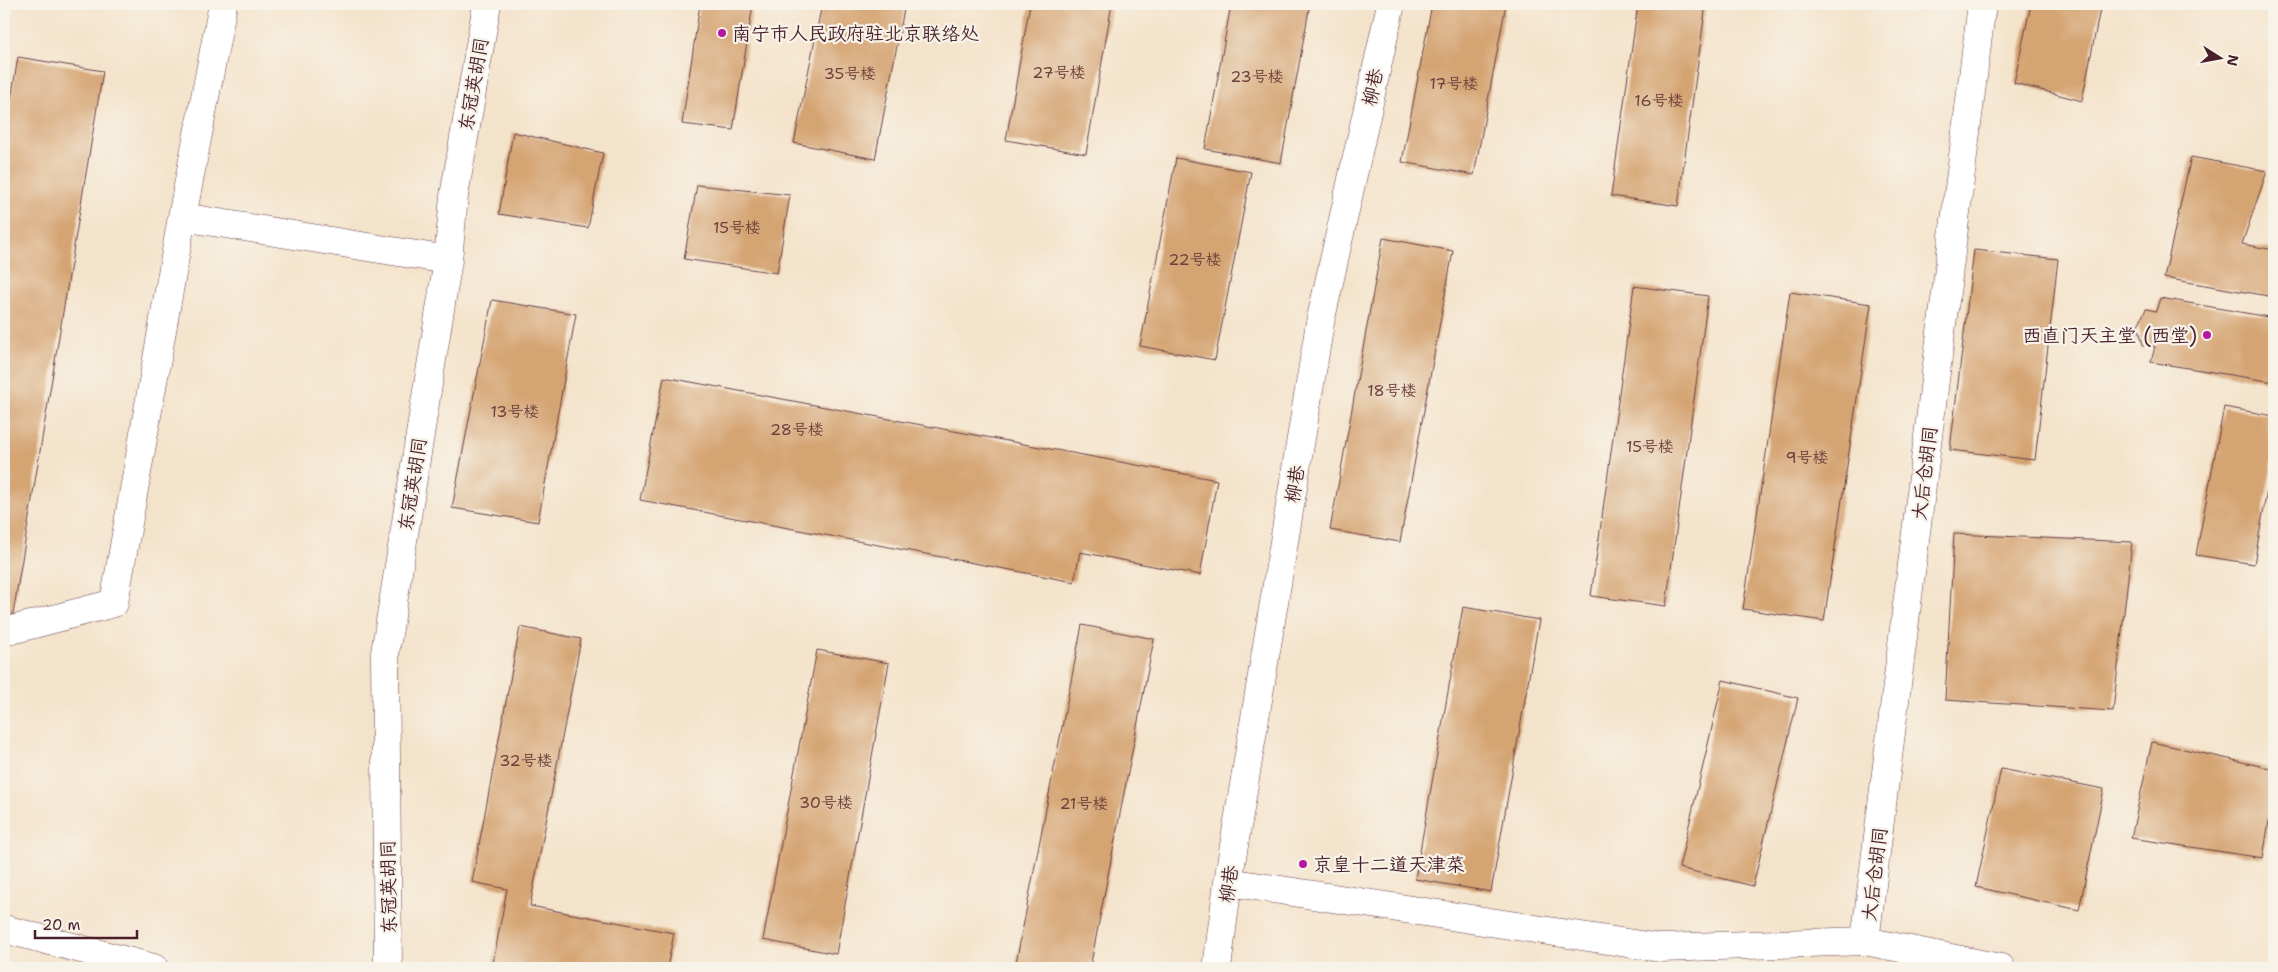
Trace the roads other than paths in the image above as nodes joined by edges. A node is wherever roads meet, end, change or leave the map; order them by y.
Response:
1 (223, 4) edge
2 (487, 4) edge
3 (1391, 4) edge
4 (1982, 4) edge
5 (182, 217) junction
6 (448, 260) junction
7 (4, 632) edge
8 (1228, 882) junction
9 (4, 929) edge
10 (1865, 941) junction
11 (154, 968) edge
12 (388, 968) edge
13 (1217, 968) edge
14 (2001, 968) edge

1 - 5 street
2 - 6 street, 东冠英胡同
3 - 8 street, 柳巷
4 - 10 street, 大后仓胡同
5 - 6 street
5 - 7 street
6 - 12 street, 东冠英胡同
8 - 10 street
8 - 13 street, 柳巷
9 - 11 street
10 - 14 street

